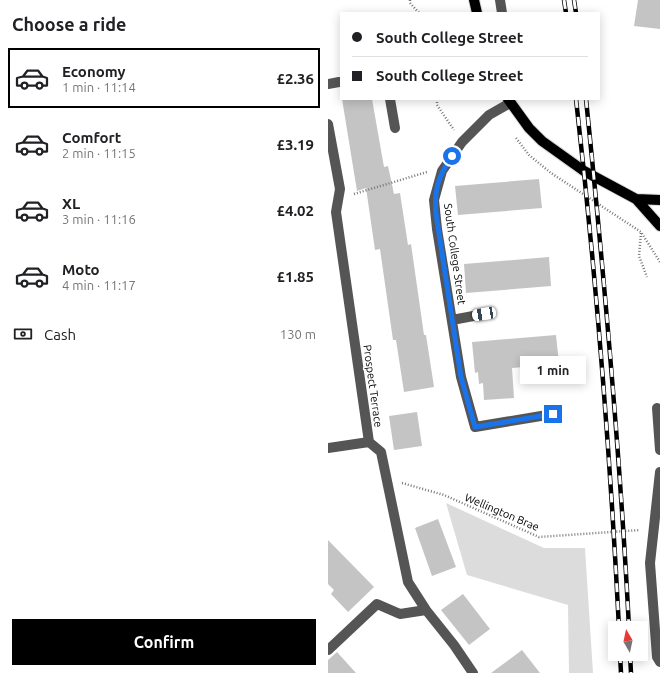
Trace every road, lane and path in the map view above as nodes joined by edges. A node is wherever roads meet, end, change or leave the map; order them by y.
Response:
1 (410, 0) edge
2 (474, 0) edge
3 (500, 0) edge
4 (418, 12) edge
5 (477, 12) edge
6 (502, 12) edge
7 (339, 82) dead end
8 (328, 84) edge
9 (390, 100) edge
10 (437, 100) edge
11 (509, 101) edge
12 (328, 124) edge
13 (395, 128) dead end
14 (462, 142) junction
15 (442, 171) junction
16 (551, 173) dead end
17 (348, 196) dead end
18 (636, 199) junction
19 (660, 200) edge
20 (660, 226) edge
21 (641, 232) junction
22 (660, 262) edge
23 (647, 277) dead end
24 (484, 314) dead end
25 (452, 320) junction
26 (657, 408) dead end
27 (553, 414) dead end
28 (369, 442) junction
29 (328, 448) edge
30 (660, 450) edge
31 (660, 472) edge
32 (386, 479) junction
33 (640, 530) dead end
34 (657, 530) edge
35 (426, 610) junction
36 (328, 650) edge
37 (660, 662) edge
38 (473, 673) edge

1 - 4 path
2 - 5 main road
3 - 6 street
7 - 8 street
9 - 13 street
10 - 14 path
11 - 14 street, South College Street
11 - 18 main road, South College Street
12 - 28 street, Prospect Terrace
14 - 15 street, South College Street
15 - 17 path
15 - 25 street, South College Street
16 - 21 path
18 - 19 main road, South College Street
18 - 20 main road, South College Street
21 - 22 path
21 - 23 path
24 - 25 street, South College Street
25 - 27 street, South College Street
26 - 30 street
28 - 29 street
28 - 32 street, Prospect Terrace
31 - 34 street
32 - 33 path, Wellington Brae
32 - 35 street, Prospect Terrace
34 - 37 street
35 - 36 street
35 - 38 street, Prospect Terrace

